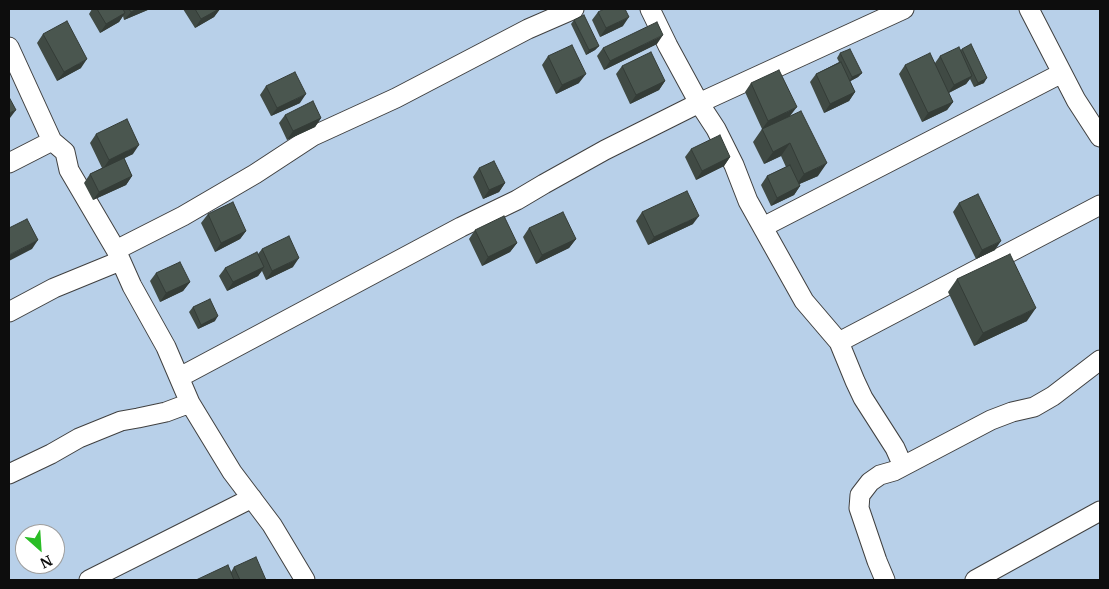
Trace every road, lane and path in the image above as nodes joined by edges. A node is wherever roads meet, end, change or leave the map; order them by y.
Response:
1 (574, 9) edge
2 (650, 9) edge
3 (904, 9) edge
4 (1030, 9) edge
5 (9, 47) edge
6 (1062, 73) junction
7 (699, 103) junction
8 (1100, 137) edge
9 (52, 141) junction
10 (9, 163) edge
11 (1100, 205) edge
12 (762, 227) junction
13 (118, 255) junction
14 (9, 312) edge
15 (839, 342) junction
16 (1100, 360) edge
17 (180, 377) junction
18 (190, 403) junction
19 (903, 466) junction
20 (9, 474) edge
21 (252, 498) junction
22 (1100, 512) edge
23 (89, 580) edge
24 (305, 580) edge
25 (885, 580) edge
26 (975, 580) edge

1 - 13 street
2 - 7 street
3 - 7 street
4 - 6 street
5 - 9 street
6 - 8 street
6 - 12 street
7 - 12 street
7 - 17 street
9 - 10 street
9 - 13 street
11 - 15 street
12 - 15 street
13 - 14 street
13 - 17 street
15 - 19 street
16 - 19 street
17 - 18 street
18 - 20 street
18 - 21 street
19 - 25 street
21 - 23 street
21 - 24 street
22 - 26 street

